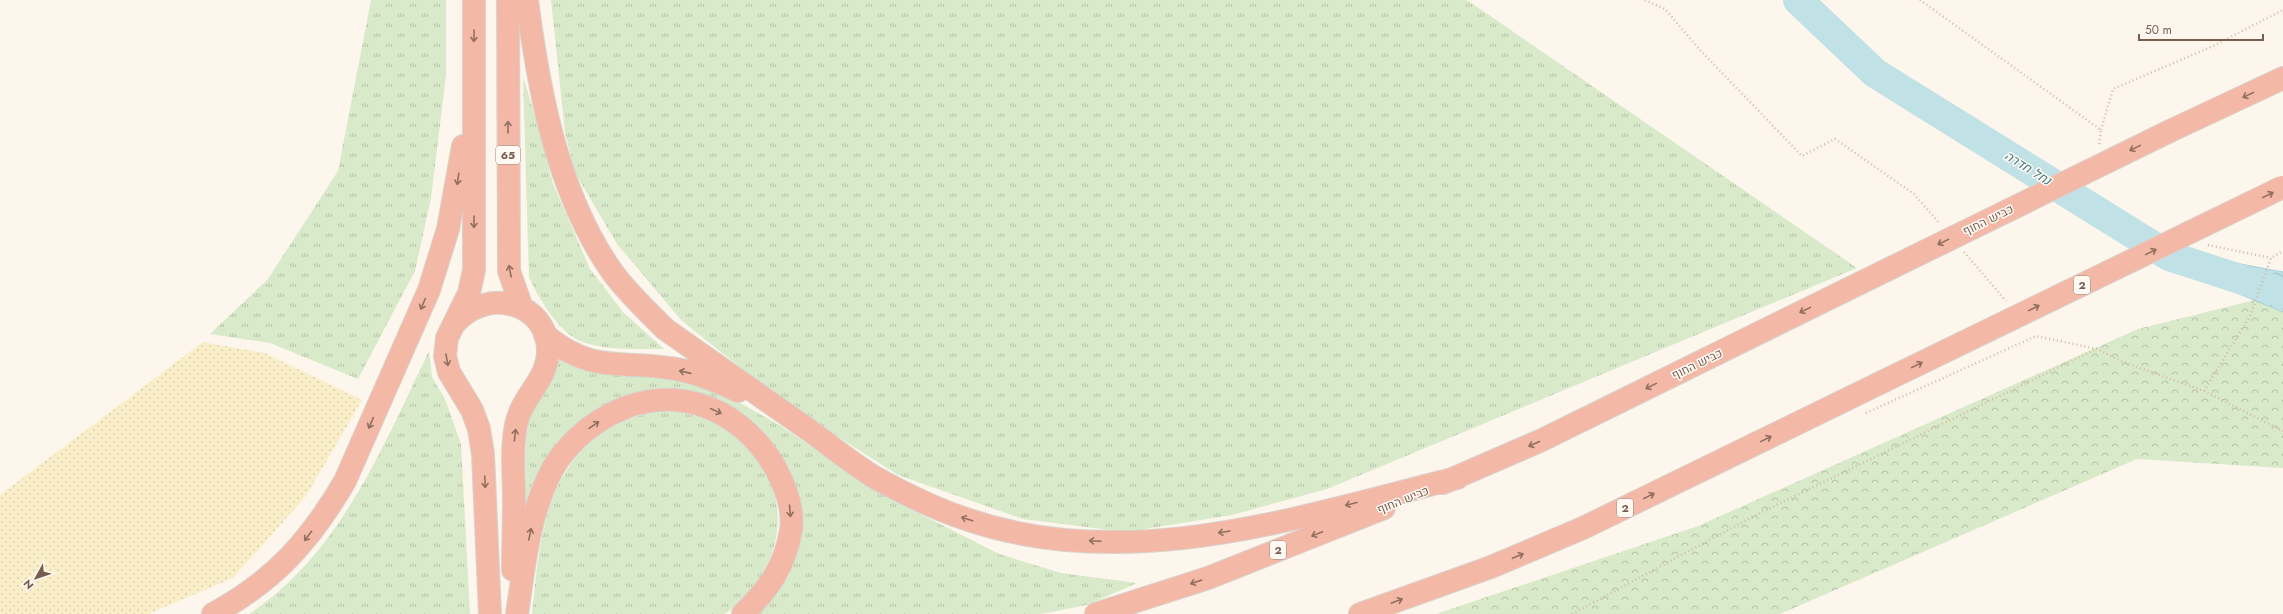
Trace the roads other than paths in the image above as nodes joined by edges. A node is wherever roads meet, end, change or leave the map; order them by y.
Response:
1 (474, 0) edge
2 (508, 0) edge
3 (527, 0) edge
4 (474, 71) junction
5 (2283, 78) edge
6 (2283, 187) edge
7 (522, 308) junction
8 (455, 323) junction
9 (545, 335) junction
10 (808, 430) junction
11 (1457, 478) junction
12 (213, 614) edge
13 (490, 614) edge
14 (512, 614) edge
15 (518, 614) edge
16 (743, 614) edge
17 (1096, 614) edge
18 (1360, 614) edge

1 -> 4 highway
7 -> 2 highway, 65
3 - 10 highway
4 -> 8 highway
4 -> 12 highway
5 -> 11 highway, כביש החוף / 2, bridge
18 -> 6 highway, 2, bridge
7 - 8 highway
7 - 9 highway, 65
8 -> 13 highway
10 -> 9 highway
14 -> 9 highway, 65
11 -> 10 highway
11 -> 17 highway, כביש החוף / 2
15 -> 16 highway

